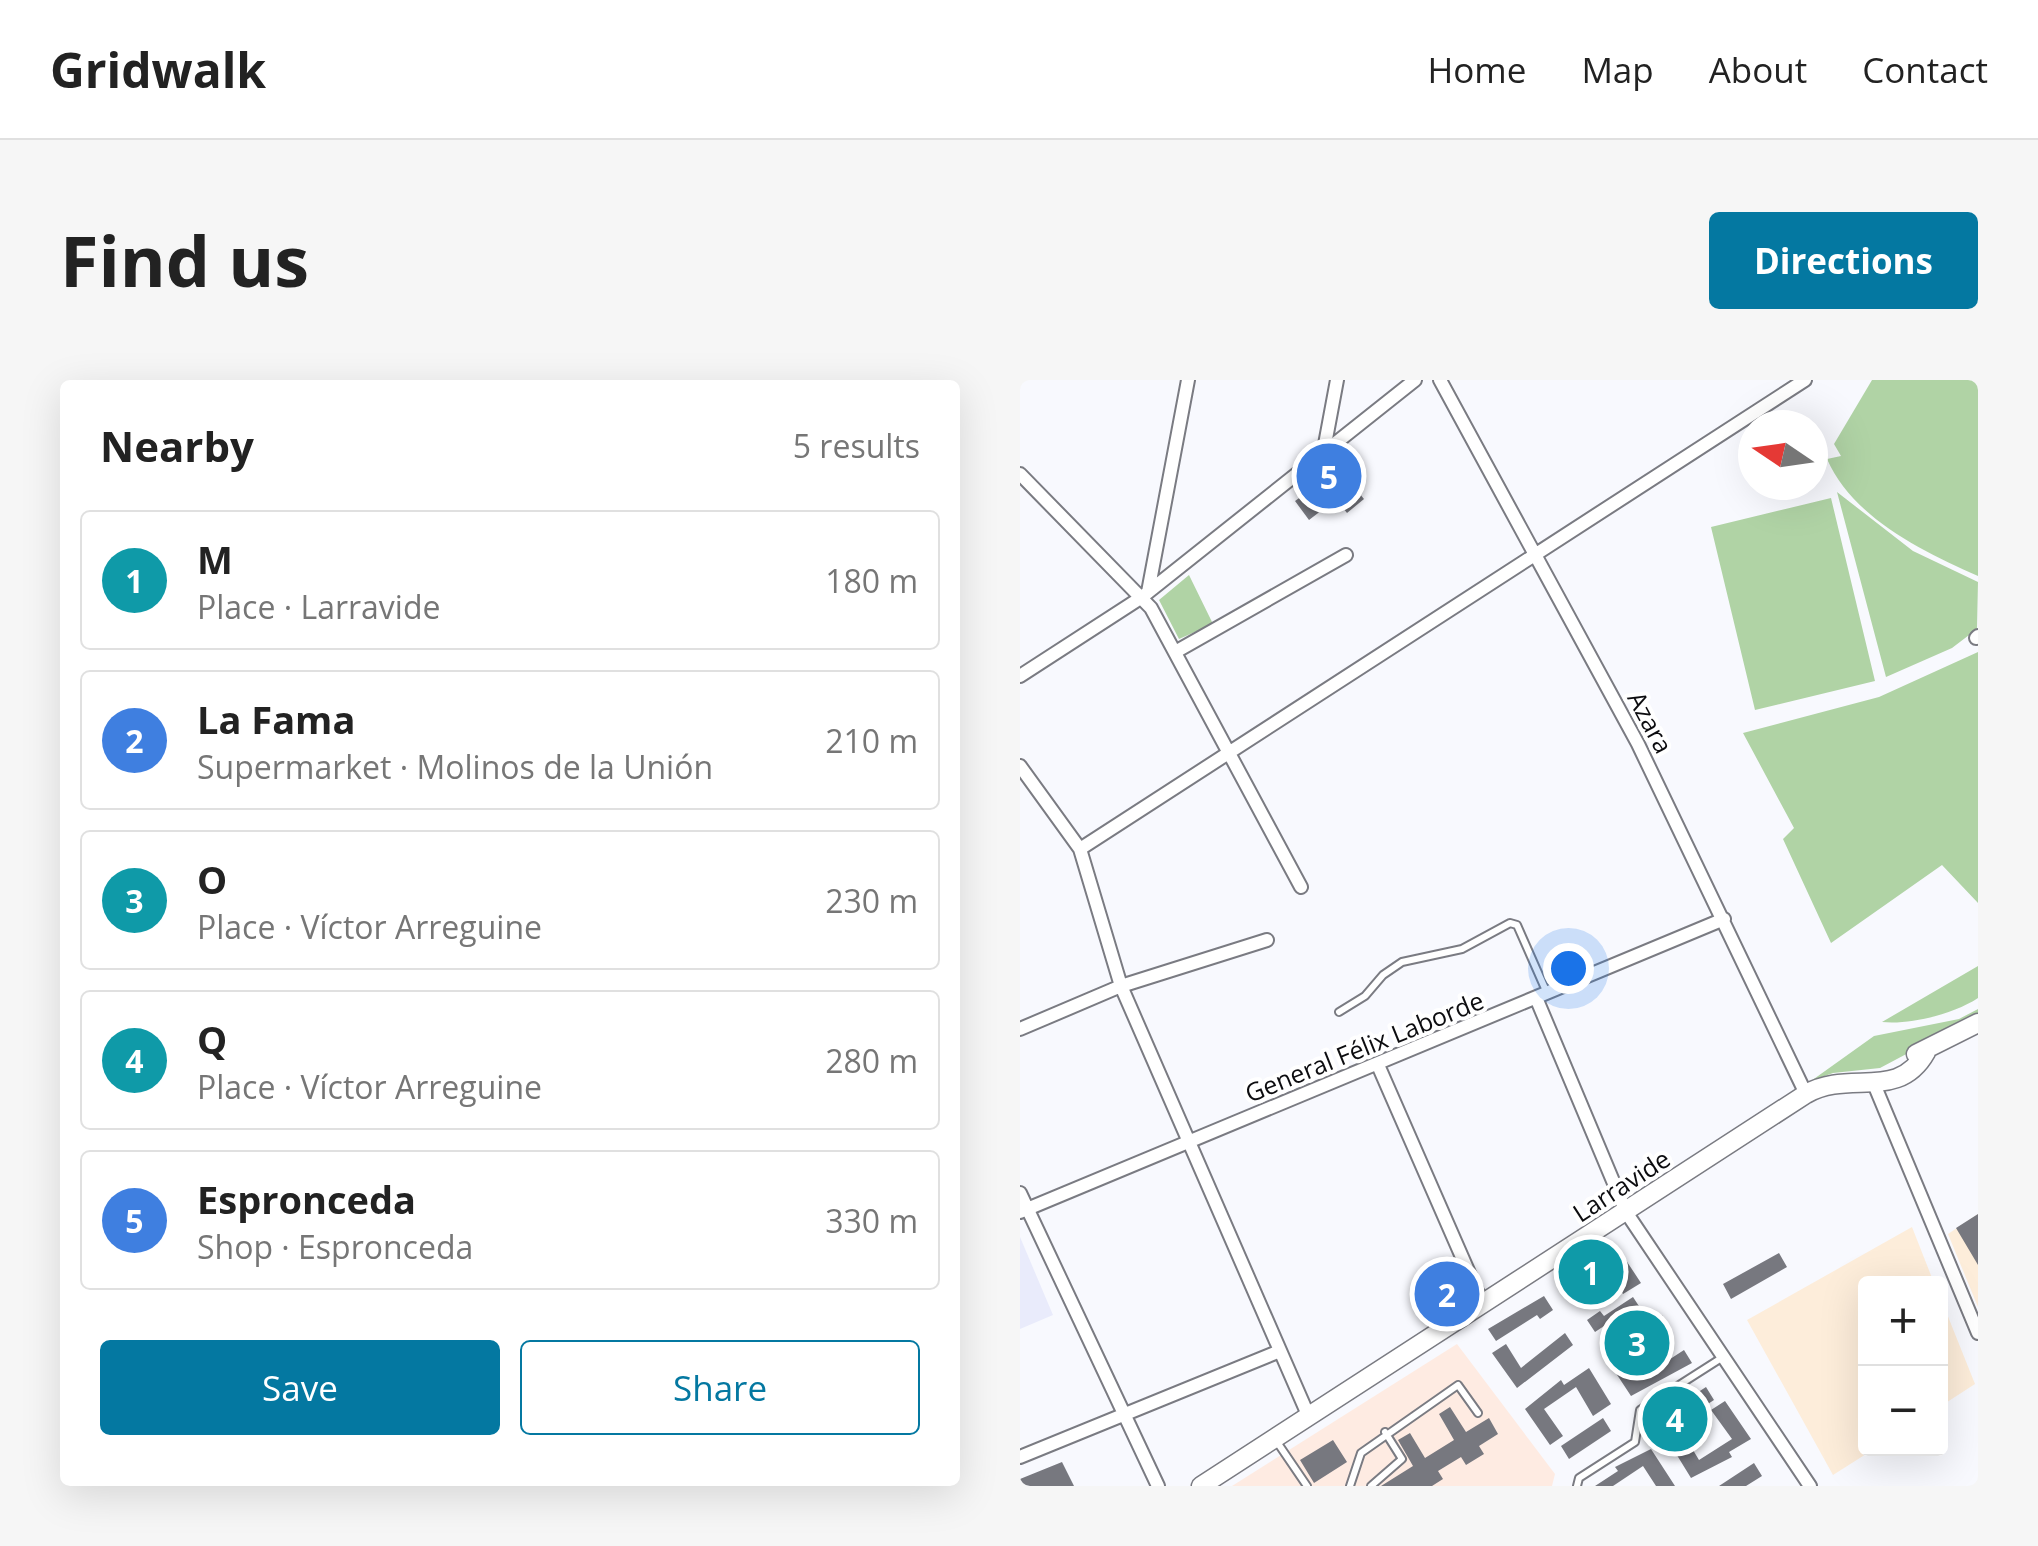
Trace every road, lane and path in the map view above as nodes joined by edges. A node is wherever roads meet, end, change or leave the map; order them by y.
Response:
1 (1188, 380) edge
2 (1337, 380) edge
3 (1415, 380) edge
4 (1440, 380) edge
5 (1804, 380) edge
6 (1323, 454) junction
7 (1020, 474) edge
8 (1533, 552) junction
9 (1346, 555) dead end
10 (1145, 594) junction
11 (1176, 651) junction
12 (1020, 676) edge
13 (1231, 750) junction
14 (1020, 766) edge
15 (1080, 848) junction
16 (1301, 887) dead end
17 (1724, 919) junction
18 (1267, 940) dead end
19 (1121, 986) junction
20 (1542, 997) junction
21 (1340, 1012) dead end
22 (1978, 1023) edge
23 (1020, 1029) edge
24 (1378, 1066) junction
25 (1874, 1084) junction
26 (1806, 1094) junction
27 (1192, 1141) junction
28 (1020, 1193) edge
29 (1024, 1211) edge
30 (1626, 1212) junction
31 (1482, 1305) junction
32 (1978, 1333) edge
33 (1280, 1351) junction
34 (1723, 1357) junction
35 (1478, 1413) dead end
36 (1127, 1414) junction
37 (1310, 1417) junction
38 (1385, 1432) junction
39 (1275, 1440) junction
40 (1020, 1457) edge
41 (1158, 1486) edge
42 (1202, 1486) edge
43 (1307, 1486) edge
44 (1350, 1486) edge
45 (1371, 1486) edge
46 (1577, 1486) edge
47 (1810, 1486) edge

1 - 10 street
2 - 6 street
3 - 6 street
4 - 8 street, Azara
5 - 8 street
6 - 10 street
7 - 10 street
8 - 13 street
8 - 17 street, Azara
9 - 11 street
10 - 11 street
10 - 12 street
11 - 13 street
13 - 15 street
13 - 16 street
14 - 15 street
15 - 19 street
17 - 20 street, General Félix Laborde
17 - 26 street, Azara
18 - 19 street
19 - 23 street
19 - 27 street
20 - 21 lane
20 - 24 street, General Félix Laborde
20 - 30 street
22 - 25 street, Larravide
24 - 27 street, General Félix Laborde
24 - 31 street
25 - 26 street, Larravide
25 - 32 street
26 - 30 street, Larravide
27 - 29 street, General Félix Laborde
27 - 33 street
28 - 29 street
29 - 36 street
30 - 31 street, Larravide
30 - 34 street
31 - 37 street, Larravide
33 - 36 street
33 - 37 street
34 - 46 lane
34 - 47 street
35 - 38 lane
36 - 40 street
36 - 41 street
37 - 39 street, Larravide
38 - 44 lane
38 - 45 lane
39 - 42 street, Larravide
39 - 43 lane

